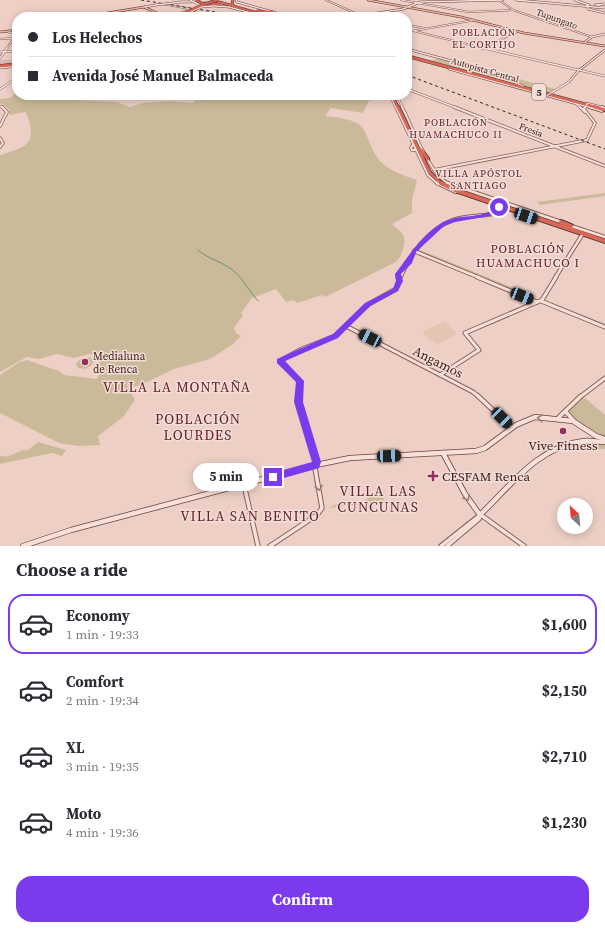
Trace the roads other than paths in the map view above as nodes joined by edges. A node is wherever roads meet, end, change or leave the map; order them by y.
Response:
1 (196, 0) edge
2 (215, 0) edge
3 (326, 0) edge
4 (369, 0) edge
5 (401, 0) edge
6 (486, 0) edge
7 (499, 0) edge
8 (502, 0) edge
9 (516, 0) edge
10 (575, 0) edge
11 (190, 1) edge
12 (234, 1) edge
13 (200, 2) edge
14 (416, 3) junction
15 (207, 5) junction
16 (588, 5) junction
17 (231, 6) junction
18 (605, 6) edge
19 (147, 7) junction
20 (197, 7) junction
21 (406, 7) junction
22 (595, 7) junction
23 (191, 8) junction
24 (246, 10) junction
25 (264, 10) junction
26 (513, 10) junction
27 (116, 12) edge
28 (156, 12) edge
29 (184, 12) edge
30 (188, 12) edge
31 (188, 12) edge
32 (188, 12) edge
33 (190, 12) edge
34 (250, 12) edge
35 (251, 12) edge
36 (253, 12) edge
37 (272, 12) edge
38 (352, 12) edge
39 (380, 12) edge
40 (605, 13) edge
41 (474, 20) junction
42 (412, 26) edge
43 (427, 29) junction
44 (12, 31) edge
45 (413, 31) joint
46 (0, 32) edge
47 (7, 32) junction
48 (517, 32) junction
49 (12, 33) edge
50 (605, 34) edge
51 (592, 37) junction
52 (12, 38) edge
53 (0, 39) edge
54 (586, 42) junction
55 (12, 44) edge
56 (605, 46) edge
57 (482, 49) junction
58 (412, 50) edge
59 (605, 50) edge
60 (12, 51) edge
61 (0, 52) edge
62 (6, 52) junction
63 (412, 57) edge
64 (412, 57) edge
65 (0, 58) edge
66 (12, 65) edge
67 (0, 66) edge
68 (579, 70) junction
69 (475, 74) junction
70 (605, 76) edge
71 (490, 80) junction
72 (12, 81) edge
73 (522, 86) junction
74 (0, 89) edge
75 (558, 89) junction
76 (412, 91) edge
77 (550, 94) junction
78 (554, 95) junction
79 (548, 96) junction
80 (395, 100) edge
81 (395, 100) edge
82 (395, 100) edge
83 (396, 100) edge
84 (576, 104) junction
85 (586, 105) junction
86 (0, 106) edge
87 (594, 108) junction
88 (586, 110) junction
89 (605, 110) edge
90 (589, 115) junction
91 (0, 124) edge
92 (0, 138) edge
93 (0, 147) edge
94 (555, 147) junction
95 (419, 150) junction
96 (428, 159) junction
97 (605, 166) edge
98 (434, 170) junction
99 (499, 207) junction
100 (548, 222) junction
101 (561, 222) junction
102 (570, 230) junction
103 (584, 233) junction
104 (605, 239) edge
105 (414, 251) junction
106 (539, 301) junction
107 (346, 326) junction
108 (605, 327) edge
109 (440, 375) junction
110 (605, 378) edge
111 (566, 412) junction
112 (553, 419) junction
113 (576, 422) junction
114 (512, 428) junction
115 (590, 432) junction
116 (605, 439) edge
117 (583, 440) junction
118 (605, 442) edge
119 (443, 453) junction
120 (316, 465) junction
121 (244, 485) junction
122 (480, 515) junction
123 (470, 525) junction
124 (23, 546) edge
125 (258, 546) edge
126 (270, 546) edge
127 (441, 546) edge
128 (447, 546) edge
129 (524, 546) edge

1 - 13 highway
1 - 15 highway
2 - 12 highway
2 - 13 highway, bridge
2 - 15 highway, bridge
2 - 17 highway
2 - 20 highway, bridge
2 - 30 highway, bridge
3 - 38 street
4 - 21 main road
5 - 14 street
6 - 14 main road
7 - 8 main road
7 - 14 main road
7 - 26 street, Tupungato
9 - 16 main road
10 - 16 main road
11 - 17 main road
11 - 19 main road, bridge
12 - 17 highway
12 - 25 main road
13 - 20 highway, bridge
14 - 21 main road
14 - 26 street
15 - 17 highway
15 - 20 highway, bridge
16 - 22 main road
16 - 22 main road
17 - 24 highway
17 - 31 main road, bridge
17 - 34 highway
17 - 35 main road
18 - 22 main road
19 - 23 street
19 - 27 main road
19 - 28 main road
20 - 32 highway, bridge
21 - 39 main road
21 - 41 main road
22 - 40 main road
23 - 29 street
23 - 33 street
24 - 25 highway
24 - 36 highway
25 - 37 highway
26 - 51 street, Tupungato
41 - 43 street
41 - 48 main road
42 - 43 street
43 - 45 street
44 - 47 main road
45 - 57 street
46 - 47 main road
47 - 49 street
48 - 54 main road
48 - 57 street
50 - 51 main road
51 - 54 main road
52 - 53 street
54 - 56 main road
55 - 62 street
57 - 68 street
58 - 73 main road
59 - 68 main road
60 - 62 street
61 - 62 street
62 - 65 street
63 - 69 highway, Autopista Central / 5
64 - 71 main road
66 - 67 highway
68 - 70 street
68 - 75 main road
69 - 71 highway
69 - 73 highway
69 - 89 highway, Autopista Central / 5
71 - 79 main road
72 - 74 street
73 - 77 main road
75 - 77 main road
75 - 78 main road
76 - 94 street, Fresia
77 - 78 main road
77 - 79 main road, bridge
78 - 85 main road
79 - 84 main road
80 - 95 street
81 - 95 highway
82 - 100 highway
83 - 96 street
84 - 85 main road
84 - 90 street
85 - 87 main road
85 - 88 street
85 - 89 main road
86 - 91 street
87 - 88 main road
87 - 89 main road
88 - 90 street
90 - 94 street
92 - 93 street
94 - 97 street, Fresia
94 - 98 street
95 - 96 highway
95 - 99 street
95 - 103 highway
96 - 98 street
98 - 101 street
99 - 102 street
99 - 105 street
100 - 102 highway
100 - 104 highway
101 - 103 highway
101 - 104 street
102 - 103 street
103 - 104 highway
103 - 106 street
105 - 106 street
105 - 107 street
106 - 108 street
106 - 109 street
107 - 109 street, Angamos
107 - 120 street
109 - 114 street, Angamos
110 - 111 street
111 - 112 street
111 - 113 street
112 - 113 main road
112 -> 114 main road
113 - 115 main road
114 - 119 main road
115 - 116 main road
115 - 117 main road
117 - 118 main road
117 - 122 main road
119 - 120 main road
119 -> 122 main road
120 - 121 main road
120 -> 126 street
121 - 124 main road
121 - 125 street
122 - 123 street
122 - 129 street
123 - 127 street
123 - 128 street

